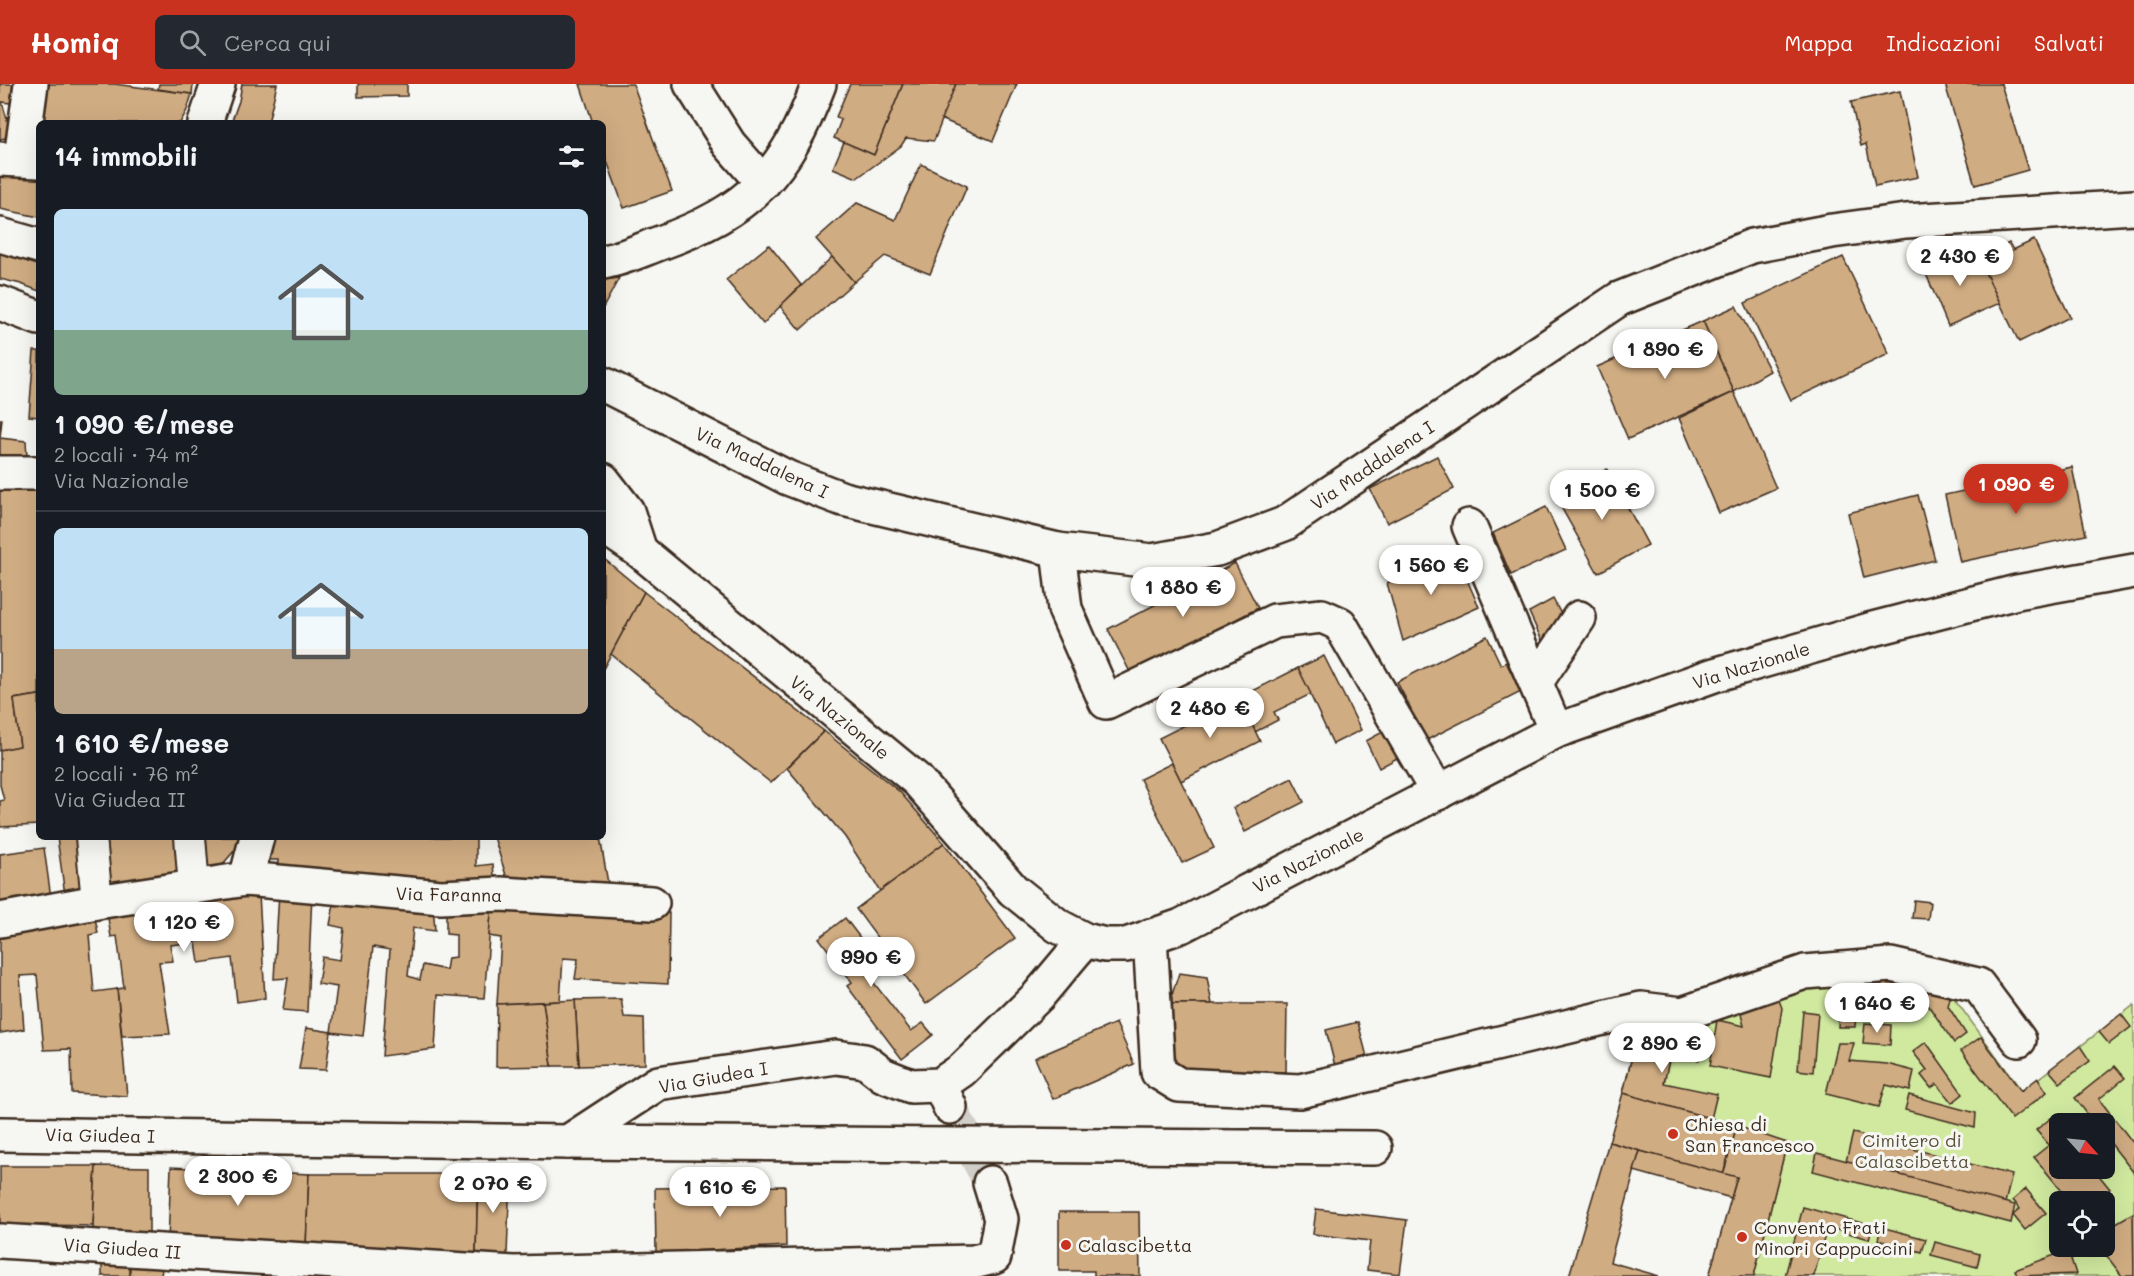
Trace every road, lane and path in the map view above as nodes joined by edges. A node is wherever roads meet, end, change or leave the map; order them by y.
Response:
1 (31, 84) edge
2 (218, 84) edge
3 (691, 84) edge
4 (819, 84) edge
5 (206, 120) edge
6 (20, 159) edge
7 (763, 183) junction
8 (2134, 207) edge
9 (0, 235) edge
10 (36, 245) edge
11 (606, 261) edge
12 (0, 303) edge
13 (36, 317) edge
14 (606, 386) edge
15 (0, 473) edge
16 (36, 473) edge
17 (606, 484) edge
18 (1469, 526) dead end
19 (606, 528) edge
20 (1058, 550) junction
21 (640, 551) junction
22 (2134, 571) edge
23 (1579, 618) dead end
24 (1536, 682) junction
25 (1556, 731) junction
26 (1438, 793) junction
27 (91, 840) edge
28 (190, 840) edge
29 (256, 840) edge
30 (246, 879) junction
31 (194, 887) junction
32 (97, 902) junction
33 (652, 903) dead end
34 (0, 920) edge
35 (1150, 936) junction
36 (1085, 940) junction
37 (2019, 1040) dead end
38 (0, 1134) edge
39 (568, 1142) junction
40 (1375, 1148) dead end
41 (990, 1183) tunnel mouth
42 (0, 1241) edge
43 (1000, 1266) edge

1 - 6 street
2 - 5 street
3 - 7 street
4 - 7 street
7 - 11 street
8 - 20 street, Via Maddalena I
9 - 10 street
12 - 13 street
14 - 20 street, Via Maddalena I
15 - 16 street
17 - 21 street
18 - 24 street
19 - 21 street, Via Nazionale
20 - 26 street
21 - 36 street, Via Nazionale
22 - 25 street, Via Nazionale
23 - 24 street
24 - 25 street
25 - 26 street, Via Nazionale
26 - 35 street, Via Nazionale
27 - 32 street
28 - 31 street
29 - 30 street
30 - 31 street, Via Faranna
30 - 33 street, Via Faranna
31 - 32 street, Via Faranna
32 - 34 street, Via Faranna
35 - 36 street, Via Nazionale
35 - 37 street
36 - 39 street, Via Giudea I
38 - 39 street, Via Giudea I
39 - 40 street
41 - 43 street, Via Giudea II
42 - 43 street, Via Giudea II

